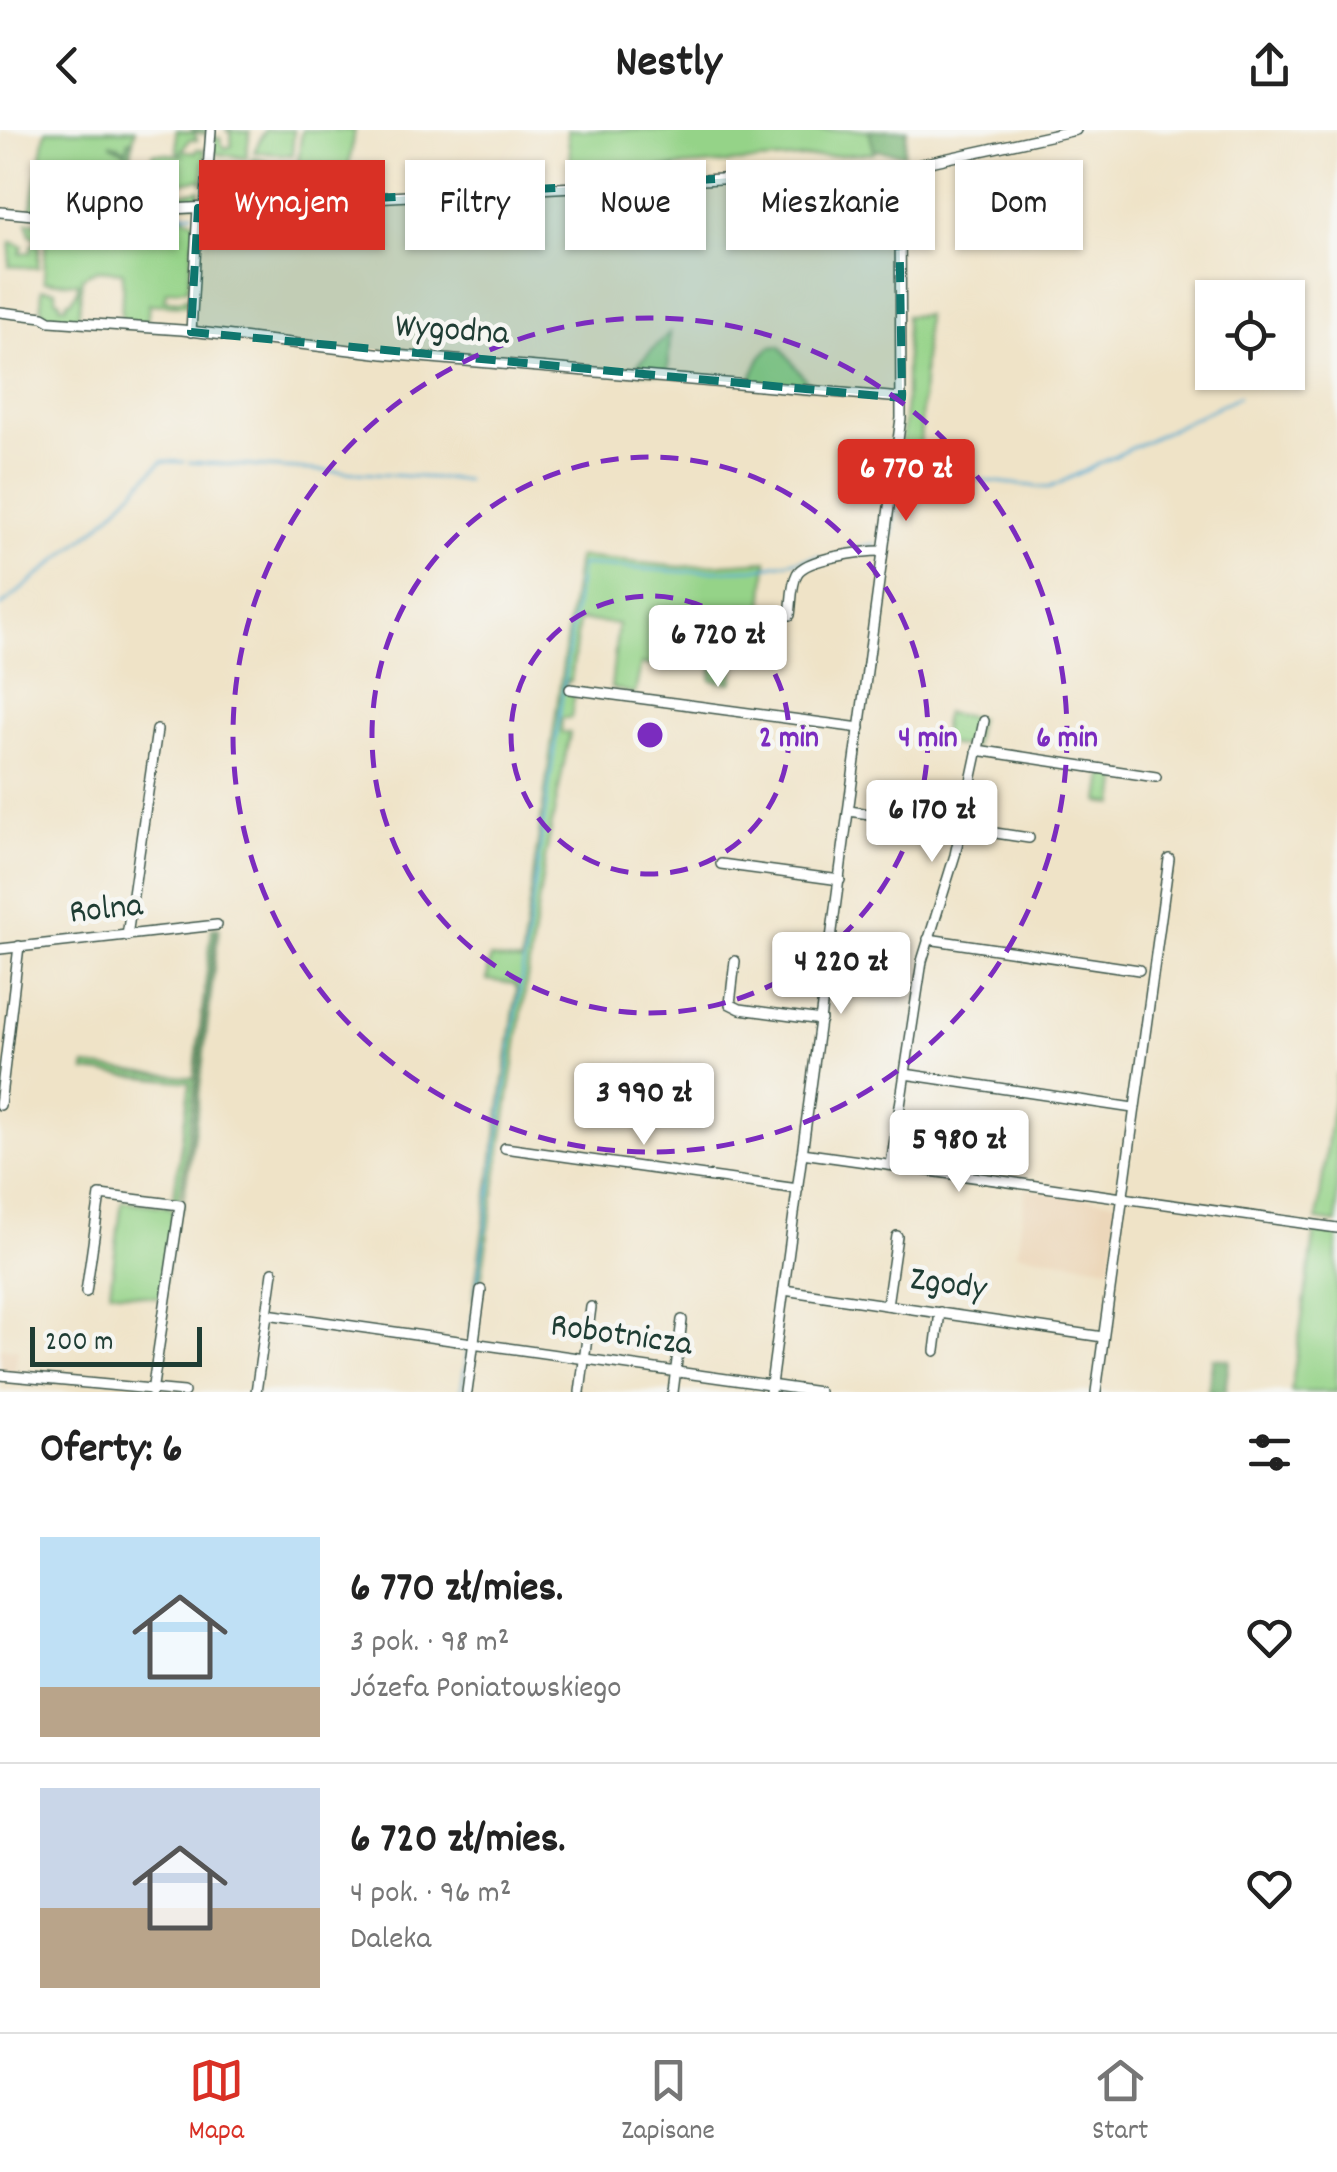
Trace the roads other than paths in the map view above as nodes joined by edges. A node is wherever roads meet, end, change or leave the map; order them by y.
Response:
1 (211, 130) edge
2 (1076, 130) edge
3 (1032, 134) edge
4 (208, 160) edge
5 (935, 160) edge
6 (726, 178) edge
7 (385, 198) edge
8 (199, 208) edge
9 (0, 212) edge
10 (199, 234) edge
11 (900, 250) edge
12 (0, 312) edge
13 (191, 332) junction
14 (902, 398) junction
15 (883, 551) junction
16 (790, 615) dead end
17 (570, 689) dead end
18 (984, 721) dead end
19 (860, 728) junction
20 (157, 730) dead end
21 (977, 750) junction
22 (1156, 777) dead end
23 (849, 811) junction
24 (961, 828) junction
25 (1029, 838) dead end
26 (1169, 859) dead end
27 (721, 864) dead end
28 (840, 880) junction
29 (217, 925) dead end
30 (127, 936) junction
31 (928, 940) junction
32 (19, 946) junction
33 (0, 948) edge
34 (734, 961) dead end
35 (1139, 970) dead end
36 (820, 1020) junction
37 (905, 1074) junction
38 (0, 1105) edge
39 (1133, 1108) junction
40 (505, 1148) dead end
41 (802, 1154) junction
42 (891, 1166) junction
43 (798, 1189) junction
44 (1122, 1198) junction
45 (1337, 1228) edge
46 (897, 1236) dead end
47 (272, 1272) dead end
48 (481, 1290) dead end
49 (784, 1290) junction
50 (86, 1292) dead end
51 (888, 1305) junction
52 (592, 1306) dead end
53 (940, 1312) junction
54 (267, 1314) junction
55 (682, 1320) dead end
56 (1103, 1336) junction
57 (474, 1343) junction
58 (936, 1351) dead end
59 (584, 1359) junction
60 (676, 1372) junction
61 (0, 1375) edge
62 (771, 1388) edge
63 (1096, 1388) edge
64 (152, 1390) edge
65 (184, 1392) edge
66 (256, 1392) edge
67 (467, 1392) edge
68 (580, 1392) edge
69 (673, 1392) edge
70 (819, 1392) edge

1 - 4 street
2 - 3 street
3 - 5 street
6 - 7 street
8 - 9 street
10 - 13 street
11 - 14 street
12 - 13 street, Wygodna
13 - 14 street, Wygodna
14 - 15 street
15 - 16 street
15 - 19 street
17 - 19 street
18 - 21 street
19 - 23 street
20 - 30 street
21 - 22 street
21 - 24 street
23 - 24 street
23 - 28 street
24 - 25 street
24 - 31 street
26 - 39 street
27 - 28 street
28 - 36 street
29 - 30 street, Rolna
30 - 32 street, Rolna
31 - 35 street
31 - 37 street
32 - 33 street, Rolna
32 - 38 street
34 - 36 street
36 - 41 street
37 - 39 street
37 - 42 street
39 - 44 street
40 - 43 street
41 - 42 street
41 - 43 street
42 - 44 street
43 - 49 street
44 - 45 street
44 - 56 street
46 - 51 street
47 - 54 street
48 - 57 street
49 - 51 street, Zgody
49 - 62 street
50 - 64 street
51 - 53 street, Zgody
52 - 59 street
53 - 56 street, Zgody
53 - 58 street
54 - 57 street, Robotnicza
54 - 66 street
55 - 60 street
56 - 63 street
57 - 59 street, Robotnicza
57 - 67 street
59 - 60 street, Robotnicza
59 - 68 street
60 - 62 street, Robotnicza
60 - 69 street
61 - 64 street
62 - 70 street, Robotnicza
64 - 65 street

